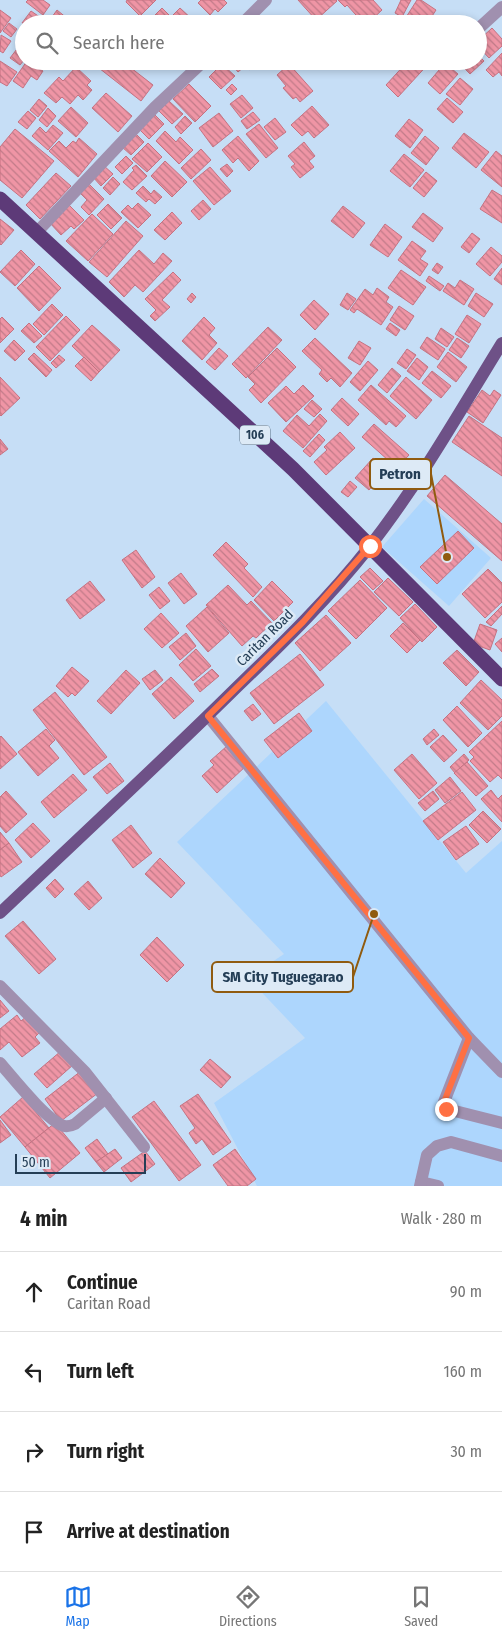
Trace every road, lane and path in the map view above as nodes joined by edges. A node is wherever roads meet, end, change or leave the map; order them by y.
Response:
1 (266, 0) edge
2 (502, 7) edge
3 (251, 15) edge
4 (487, 21) edge
5 (194, 70) edge
6 (0, 199) edge
7 (38, 232) junction
8 (502, 343) edge
9 (370, 546) junction
10 (502, 679) edge
11 (208, 716) junction
12 (0, 913) edge
13 (0, 986) edge
14 (469, 1038) junction
15 (0, 1064) edge
16 (502, 1072) edge
17 (106, 1098) junction
18 (502, 1123) edge
19 (144, 1147) dead end
20 (502, 1156) edge
21 (420, 1184) edge
22 (438, 1186) edge

1 - 3 street
2 - 4 street
5 - 7 street
6 - 7 highway, 106
7 - 9 highway, 106
8 - 9 main road, Caritan Road
9 - 10 highway, 106
9 - 11 main road, Caritan Road
11 - 12 main road, Caritan Road
11 - 14 street
13 - 17 street
14 - 16 street
14 - 18 street
15 - 17 street
17 - 19 street
20 - 21 street
21 - 22 street

